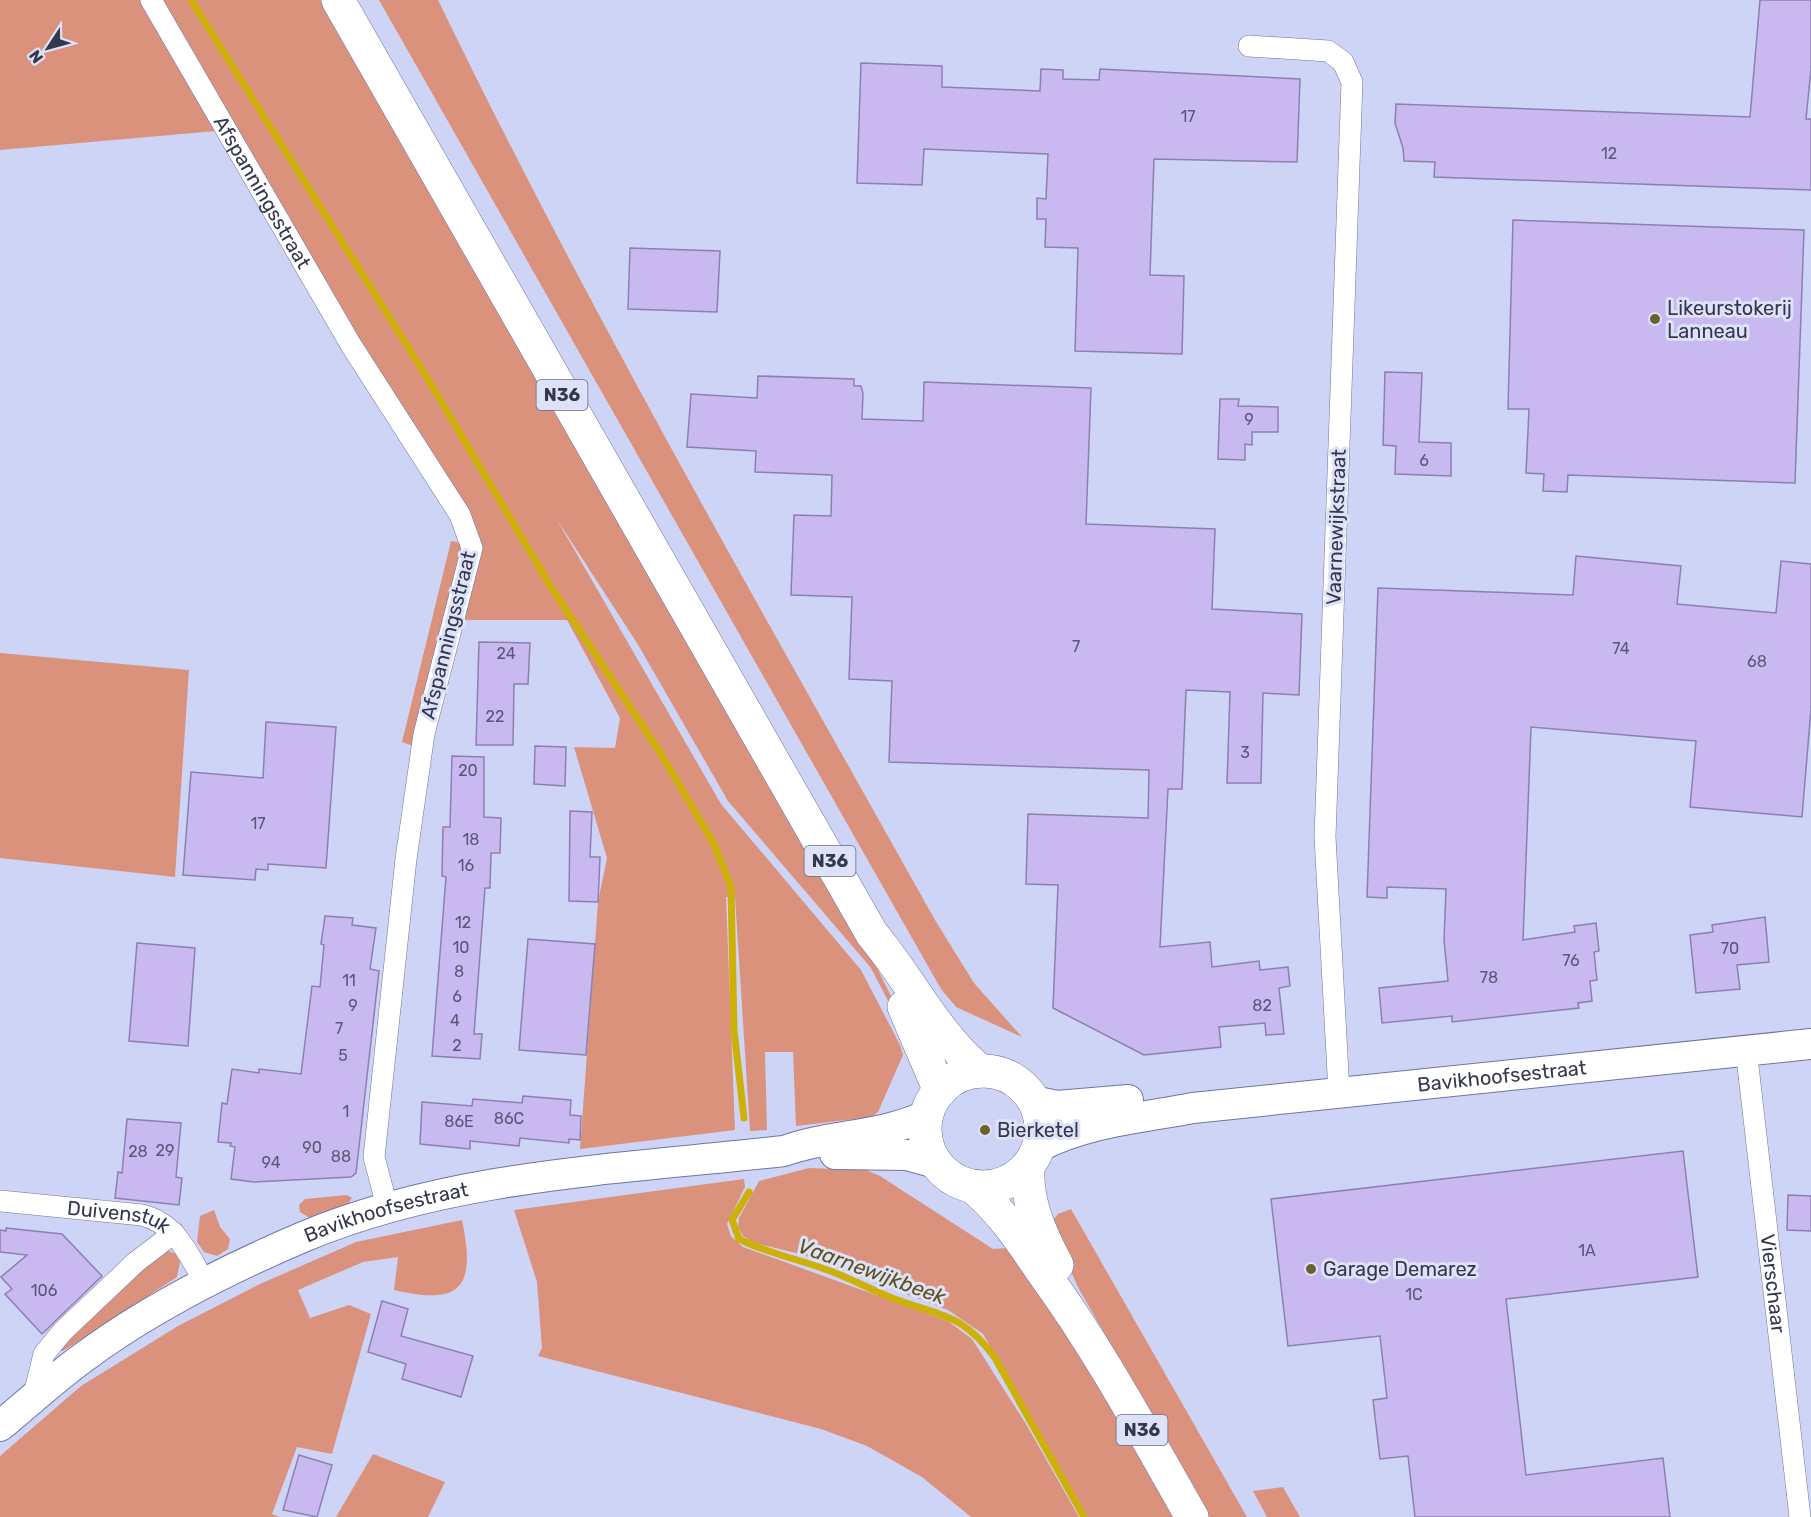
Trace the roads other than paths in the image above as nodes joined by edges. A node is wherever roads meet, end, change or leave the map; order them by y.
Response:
1 (151, 0) edge
2 (338, 0) edge
3 (1249, 46) dead end
4 (872, 934) junction
5 (1811, 1044) edge
6 (1746, 1049) junction
7 (980, 1071) junction
8 (1340, 1092) junction
9 (1033, 1101) junction
10 (934, 1103) junction
11 (1193, 1108) junction
12 (784, 1151) junction
13 (1033, 1157) junction
14 (936, 1163) junction
15 (972, 1186) junction
16 (0, 1201) edge
17 (388, 1209) junction
18 (174, 1233) junction
19 (205, 1283) junction
20 (1092, 1343) junction
21 (33, 1399) junction
22 (0, 1426) edge
23 (1192, 1517) edge
24 (1800, 1517) edge

1 - 17 street, Afspanningsstraat
2 - 4 main road, N36
3 - 8 street, Vaarnewijkstraat
4 - 7 main road, N36
4 - 10 main road, N36
5 - 6 street, Bavikhoofsestraat
6 - 8 street, Bavikhoofsestraat
6 - 24 street, Vierschaar
7 - 9 main road, N36
7 - 10 main road
8 - 11 street, Bavikhoofsestraat
9 - 11 street, Bavikhoofsestraat
9 - 13 main road, N36
10 - 12 street, Bavikhoofsestraat
10 - 14 main road, N36
11 - 13 street, Bavikhoofsestraat
12 - 14 street, Bavikhoofsestraat
12 - 17 street, Bavikhoofsestraat
13 - 15 main road
13 - 20 main road, N36
14 - 15 main road, N36
15 - 20 main road, N36
16 - 18 street, Duivenstuk
17 - 19 street, Bavikhoofsestraat
18 - 19 street, Duivenstuk
18 - 21 street
19 - 21 street, Bavikhoofsestraat
20 - 23 main road, N36
21 - 22 street, Bavikhoofsestraat

